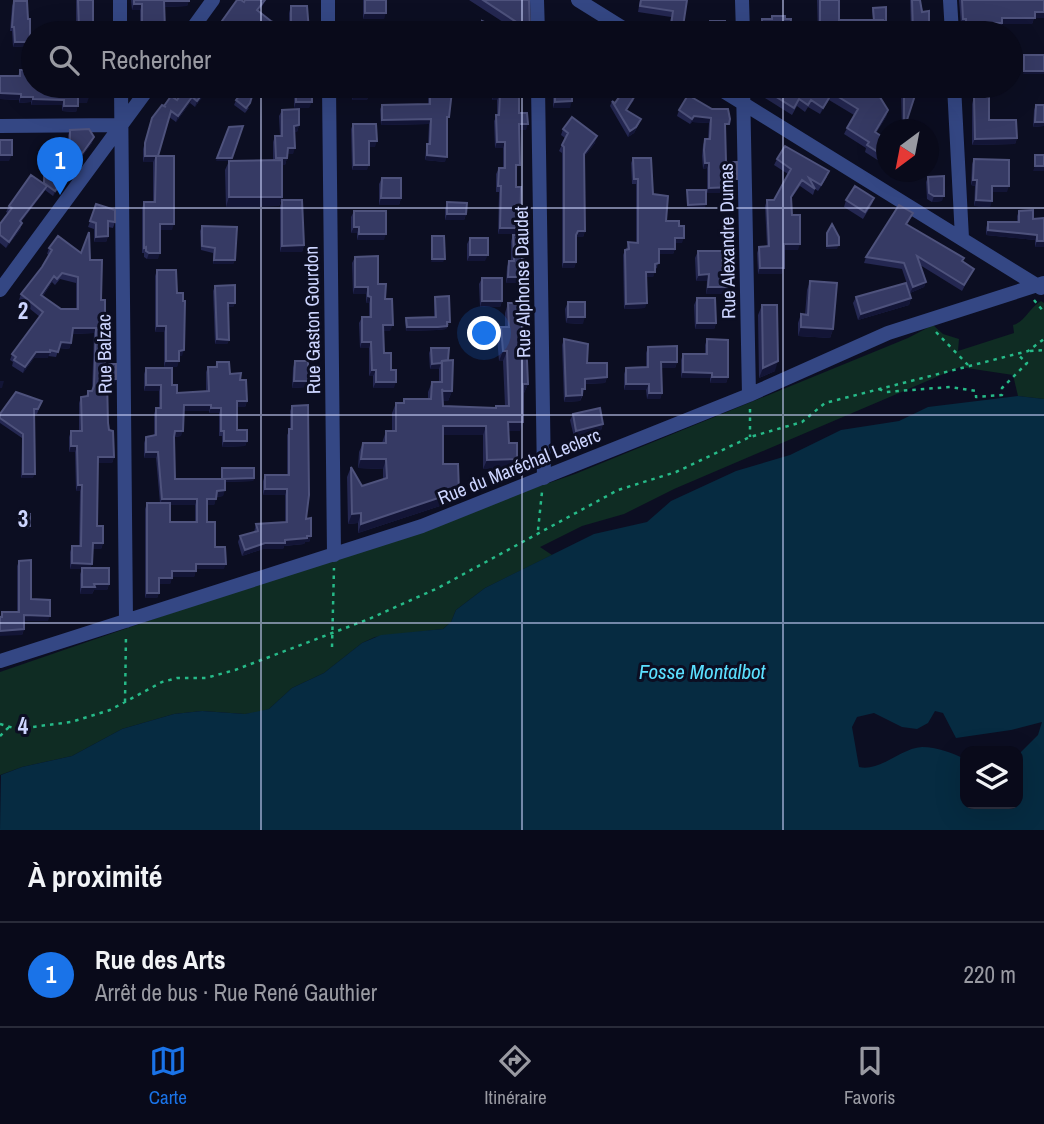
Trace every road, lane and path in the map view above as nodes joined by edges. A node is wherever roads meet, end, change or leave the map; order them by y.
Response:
1 (120, 0) edge
2 (213, 0) edge
3 (328, 0) edge
4 (537, 0) edge
5 (578, 0) edge
6 (743, 0) edge
7 (950, 0) edge
8 (120, 21) edge
9 (198, 21) edge
10 (328, 21) edge
11 (538, 21) edge
12 (612, 21) edge
13 (743, 21) edge
14 (951, 21) edge
15 (121, 98) edge
16 (141, 98) edge
17 (329, 98) edge
18 (538, 98) edge
19 (735, 98) edge
20 (744, 98) edge
21 (955, 98) edge
22 (744, 103) junction
23 (121, 125) junction
24 (0, 126) edge
25 (962, 238) junction
26 (1040, 289) edge
27 (0, 290) edge
28 (1044, 312) edge
29 (935, 332) dead end
30 (1044, 339) edge
31 (1044, 350) edge
32 (1028, 351) junction
33 (1016, 354) junction
34 (968, 365) junction
35 (879, 389) junction
36 (749, 395) junction
37 (750, 437) junction
38 (544, 478) junction
39 (537, 532) junction
40 (334, 555) junction
41 (126, 621) junction
42 (333, 633) junction
43 (332, 647) dead end
44 (0, 661) edge
45 (125, 702) junction
46 (0, 724) edge
47 (9, 727) junction
48 (0, 736) edge

1 - 8 street
2 - 9 street
3 - 10 street
4 - 11 street
5 - 12 street
6 - 13 street
7 - 14 street
15 - 23 street, Rue Balzac
16 - 23 street
17 - 40 street, Rue Gaston Gourdon
18 - 38 street, Rue Alphonse Daudet
19 - 22 street
20 - 22 street, Rue Alexandre Dumas
21 - 25 street
22 - 25 street
22 - 36 street, Rue Alexandre Dumas
23 - 24 street
23 - 27 street
23 - 41 street, Rue Balzac
25 - 26 street
26 - 28 path
26 - 36 street, Rue du Maréchal Leclerc
29 - 34 path
30 - 32 path
31 - 32 path
32 - 33 path
33 - 34 path
33 - 35 path
34 - 35 path
35 - 37 path
36 - 37 path
36 - 38 street, Rue du Maréchal Leclerc
37 - 39 path
38 - 39 path
38 - 40 street, Rue du Maréchal Leclerc
39 - 42 path
40 - 41 street, Rue du Maréchal Leclerc
40 - 42 path
41 - 44 street, Rue du Maréchal Leclerc
41 - 45 path
42 - 43 path
42 - 45 path
45 - 47 path
46 - 47 path
47 - 48 path

